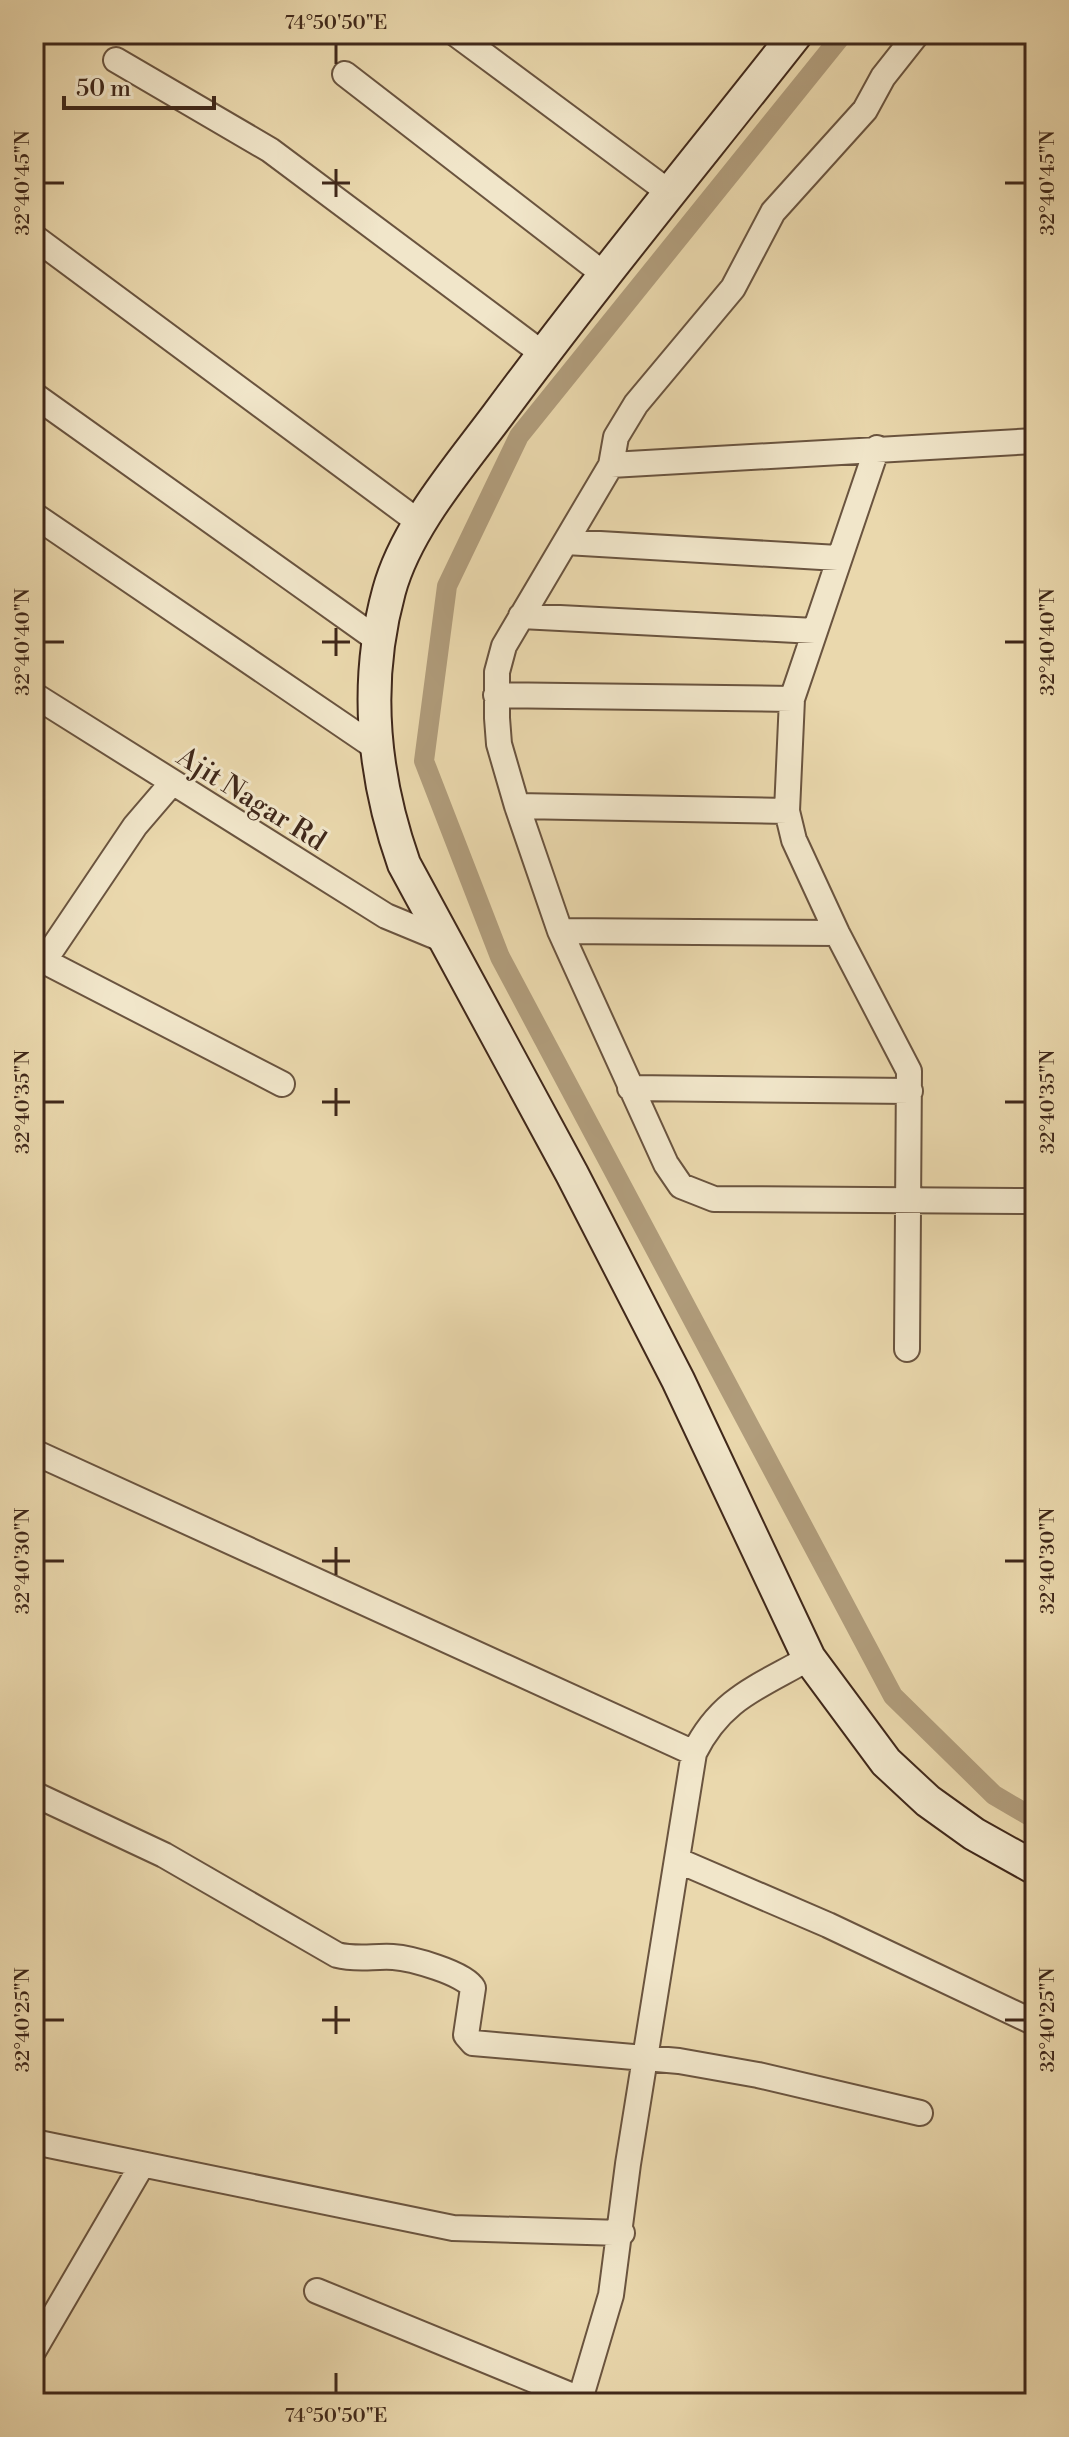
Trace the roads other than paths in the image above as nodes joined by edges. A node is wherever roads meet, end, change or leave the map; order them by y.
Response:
1 (456, 34) edge
2 (796, 34) edge
3 (917, 34) edge
4 (116, 60) dead end
5 (345, 74) dead end
6 (670, 193) junction
7 (34, 237) edge
8 (605, 275) junction
9 (543, 354) junction
10 (34, 395) edge
11 (1035, 441) edge
12 (877, 448) junction
13 (611, 465) junction
14 (34, 515) edge
15 (420, 523) junction
16 (566, 542) junction
17 (838, 558) junction
18 (521, 616) junction
19 (815, 631) junction
20 (378, 640) junction
21 (34, 695) edge
22 (496, 695) junction
23 (792, 699) junction
24 (375, 747) junction
25 (171, 784) junction
26 (517, 806) junction
27 (787, 811) junction
28 (560, 931) junction
29 (837, 933) junction
30 (444, 940) junction
31 (39, 970) edge
32 (282, 1084) dead end
33 (630, 1088) junction
34 (910, 1091) junction
35 (1035, 1201) edge
36 (909, 1202) junction
37 (907, 1349) dead end
38 (34, 1452) edge
39 (809, 1658) junction
40 (694, 1753) junction
41 (34, 1794) edge
42 (677, 1860) junction
43 (1035, 1868) edge
44 (1035, 2023) edge
45 (645, 2057) junction
46 (920, 2113) dead end
47 (34, 2142) edge
48 (142, 2165) junction
49 (622, 2233) junction
50 (317, 2291) dead end
51 (34, 2350) edge
52 (579, 2401) edge

1 - 6 street
2 - 6 street
3 - 13 street
4 - 9 street
5 - 8 street
6 - 8 street
7 - 15 street
8 - 9 street
9 - 15 street
10 - 20 street
11 - 12 street
12 - 13 street
12 - 17 street
13 - 16 street
14 - 24 street
15 - 20 street
16 - 17 street
16 - 18 street
17 - 19 street
18 - 19 street
18 - 22 street
19 - 23 street
20 - 24 street
21 - 25 street, Ajit Nagar Rd
22 - 23 street
22 - 26 street
23 - 27 street
24 - 30 street
25 - 30 street, Ajit Nagar Rd
25 - 31 street
26 - 27 street
26 - 28 street
27 - 29 street
28 - 29 street
28 - 33 street
29 - 34 street
30 - 39 street
31 - 32 street
33 - 34 street
33 - 36 street
34 - 36 street
35 - 36 street
36 - 37 street
38 - 40 street
39 - 40 street
39 - 43 street
40 - 42 street
41 - 45 street
42 - 44 street
42 - 45 street
45 - 46 street
45 - 49 street
47 - 48 street
48 - 49 street
48 - 51 street
49 - 52 street
50 - 52 street

